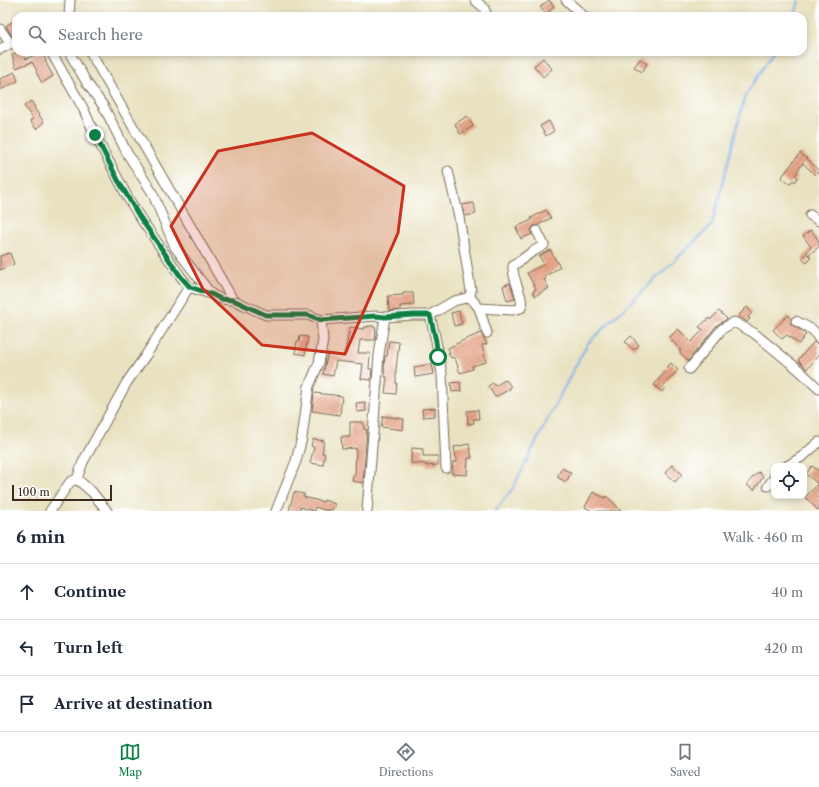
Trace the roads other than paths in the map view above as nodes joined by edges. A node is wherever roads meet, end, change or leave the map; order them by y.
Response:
1 (70, 0) edge
2 (475, 0) edge
3 (566, 0) edge
4 (69, 12) edge
5 (486, 12) edge
6 (580, 12) edge
7 (0, 29) edge
8 (12, 41) edge
9 (12, 43) edge
10 (0, 49) edge
11 (53, 56) edge
12 (71, 56) edge
13 (92, 56) edge
14 (448, 171) dead end
15 (810, 215) dead end
16 (819, 221) edge
17 (537, 231) dead end
18 (190, 287) junction
19 (211, 294) junction
20 (470, 297) junction
21 (233, 300) junction
22 (479, 308) junction
23 (430, 315) junction
24 (385, 317) junction
25 (321, 320) junction
26 (796, 321) dead end
27 (486, 333) dead end
28 (819, 339) edge
29 (689, 369) dead end
30 (819, 390) edge
31 (819, 442) edge
32 (792, 463) edge
33 (446, 468) dead end
34 (78, 478) junction
35 (771, 482) edge
36 (768, 486) dead end
37 (50, 511) edge
38 (107, 511) edge
39 (276, 511) edge
40 (367, 511) edge

1 - 4 street
2 - 5 street
3 - 6 street
7 - 8 street
9 - 10 street
11 - 18 street
12 - 19 street
13 - 21 street
14 - 20 street
15 - 16 street
17 - 22 street
18 - 19 street
18 - 34 street
19 - 21 street
20 - 22 street
20 - 23 street
21 - 25 street
22 - 27 street
23 - 24 street
23 - 33 street
24 - 25 street
24 - 40 street
25 - 39 street
26 - 28 street
29 - 30 street
31 - 32 street
34 - 37 street
34 - 38 street
35 - 36 street

